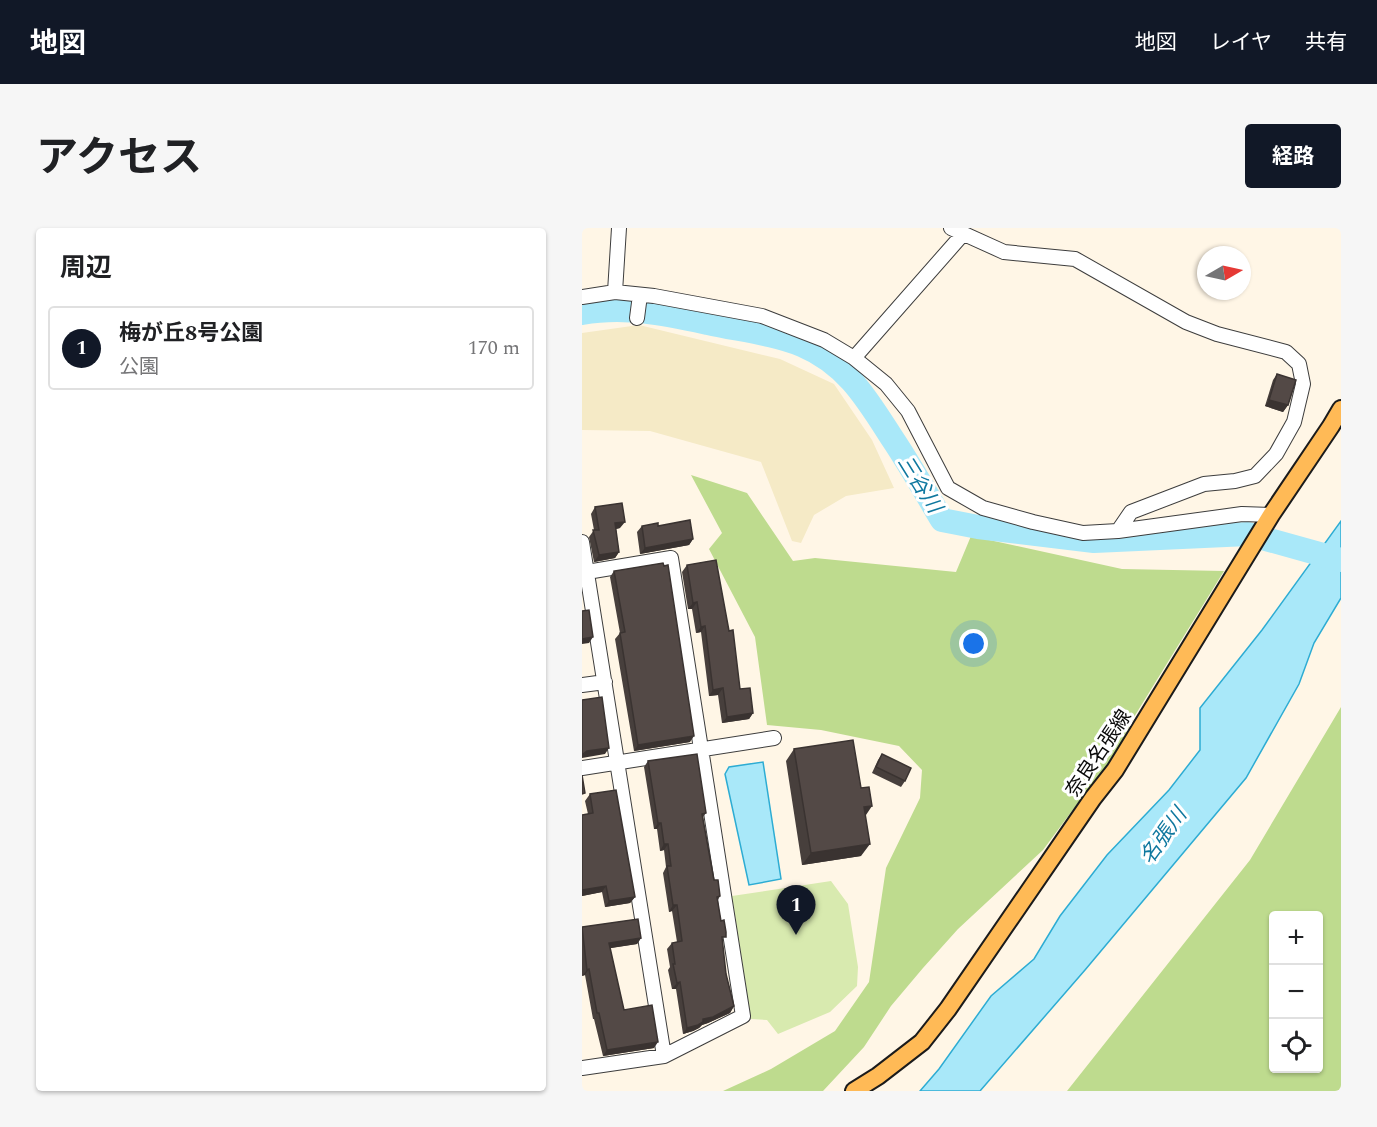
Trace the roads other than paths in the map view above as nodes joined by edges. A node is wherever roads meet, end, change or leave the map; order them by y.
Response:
1 (619, 228) edge
2 (957, 231) edge
3 (615, 292) junction
4 (640, 295) junction
5 (582, 297) edge
6 (637, 316) dead end
7 (854, 358) junction
8 (1341, 409) edge
9 (1268, 520) junction
10 (1118, 531) junction
11 (582, 542) edge
12 (587, 572) junction
13 (587, 602) edge
14 (604, 682) junction
15 (582, 685) edge
16 (774, 738) dead end
17 (702, 749) junction
18 (617, 762) junction
19 (582, 768) edge
20 (664, 1056) junction
21 (582, 1068) edge
22 (854, 1091) edge

1 - 3 street
2 - 7 street
2 - 10 street
3 - 4 street
3 - 5 street
4 - 6 street
4 - 7 street
7 - 10 street
8 - 9 main road, 奈良名張線
9 - 10 street
9 - 22 main road, 奈良名張線
11 - 12 street
12 - 13 street
12 - 17 street
13 - 14 street
14 - 15 street
14 - 18 street
16 - 17 street
17 - 18 street
17 - 20 street
18 - 19 street
18 - 20 street
20 - 21 street

